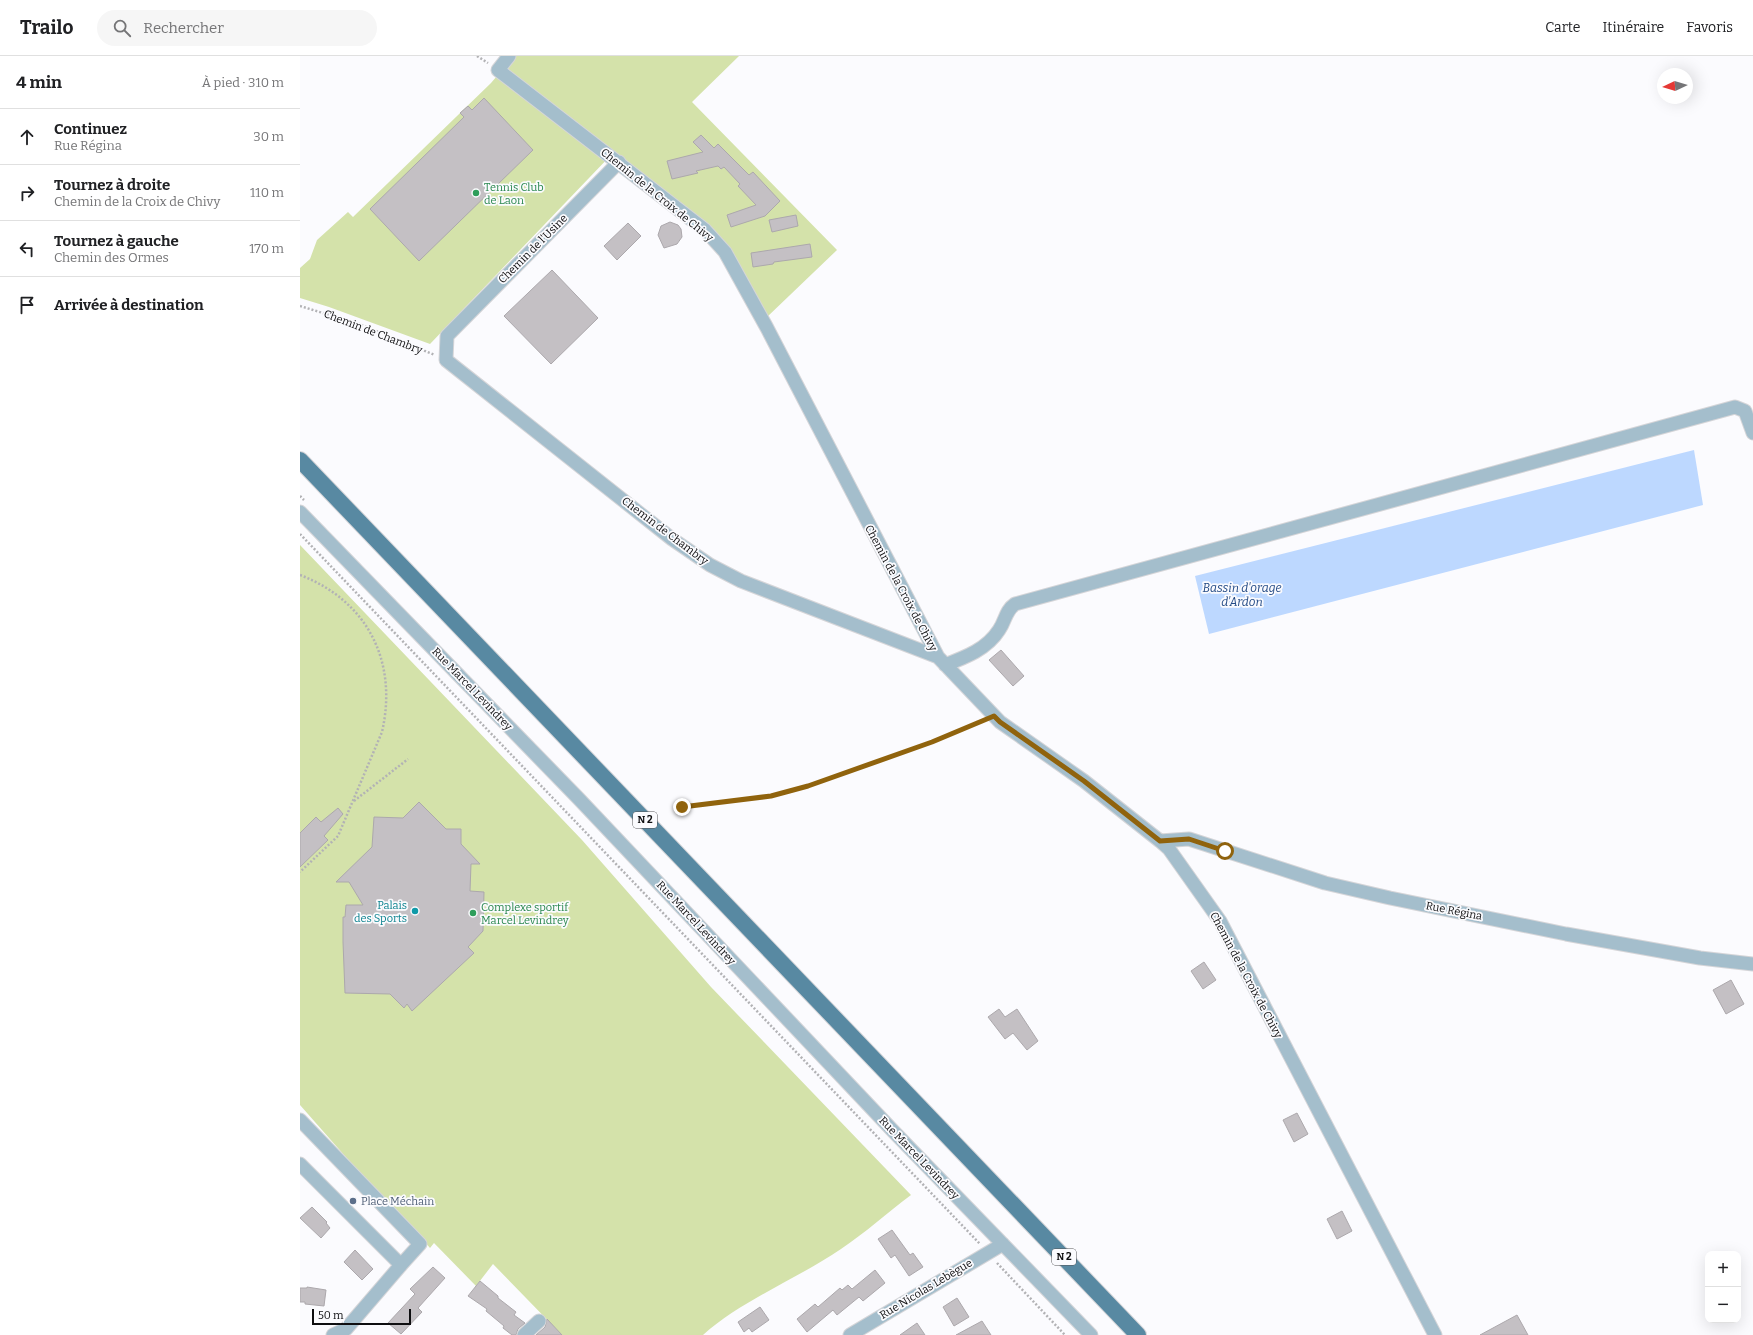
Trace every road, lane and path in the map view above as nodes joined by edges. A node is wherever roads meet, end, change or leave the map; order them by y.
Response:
1 (509, 56) edge
2 (619, 162) junction
3 (300, 306) edge
4 (446, 360) junction
5 (1753, 433) edge
6 (300, 460) edge
7 (300, 512) edge
8 (300, 534) edge
9 (300, 575) edge
10 (942, 661) junction
11 (994, 716) junction
12 (408, 759) dead end
13 (352, 803) junction
14 (682, 807) dead end
15 (1160, 841) junction
16 (300, 872) edge
17 (1753, 964) edge
18 (300, 1120) edge
19 (300, 1164) edge
20 (1002, 1244) junction
21 (988, 1253) junction
22 (401, 1265) junction
23 (539, 1321) dead end
24 (333, 1335) edge
25 (524, 1335) edge
26 (850, 1335) edge
27 (1065, 1335) edge
28 (1091, 1335) edge
29 (1138, 1335) edge
30 (1435, 1335) edge

1 - 2 street, Chemin de la Croix de Chivy
2 - 4 street, Chemin de l'Usine
2 - 10 street, Chemin de la Croix de Chivy
3 - 4 path, Chemin de Chambry
4 - 10 street, Chemin de Chambry
5 - 10 street
6 - 29 main road, N 2
7 - 20 street, Rue Marcel Levindrey
8 - 21 path
9 - 13 path
10 - 11 street, Chemin de la Croix de Chivy
11 - 14 path
11 - 15 street, Chemin de la Croix de Chivy
12 - 13 path
13 - 16 path
15 - 17 street, Rue Régina
15 - 30 street, Chemin de la Croix de Chivy
18 - 22 street
19 - 22 street
20 - 21 street, Rue Nicolas Lebègue
20 - 28 street, Rue Marcel Levindrey
21 - 26 street, Rue Nicolas Lebègue
21 - 27 path
22 - 24 street
23 - 25 street

